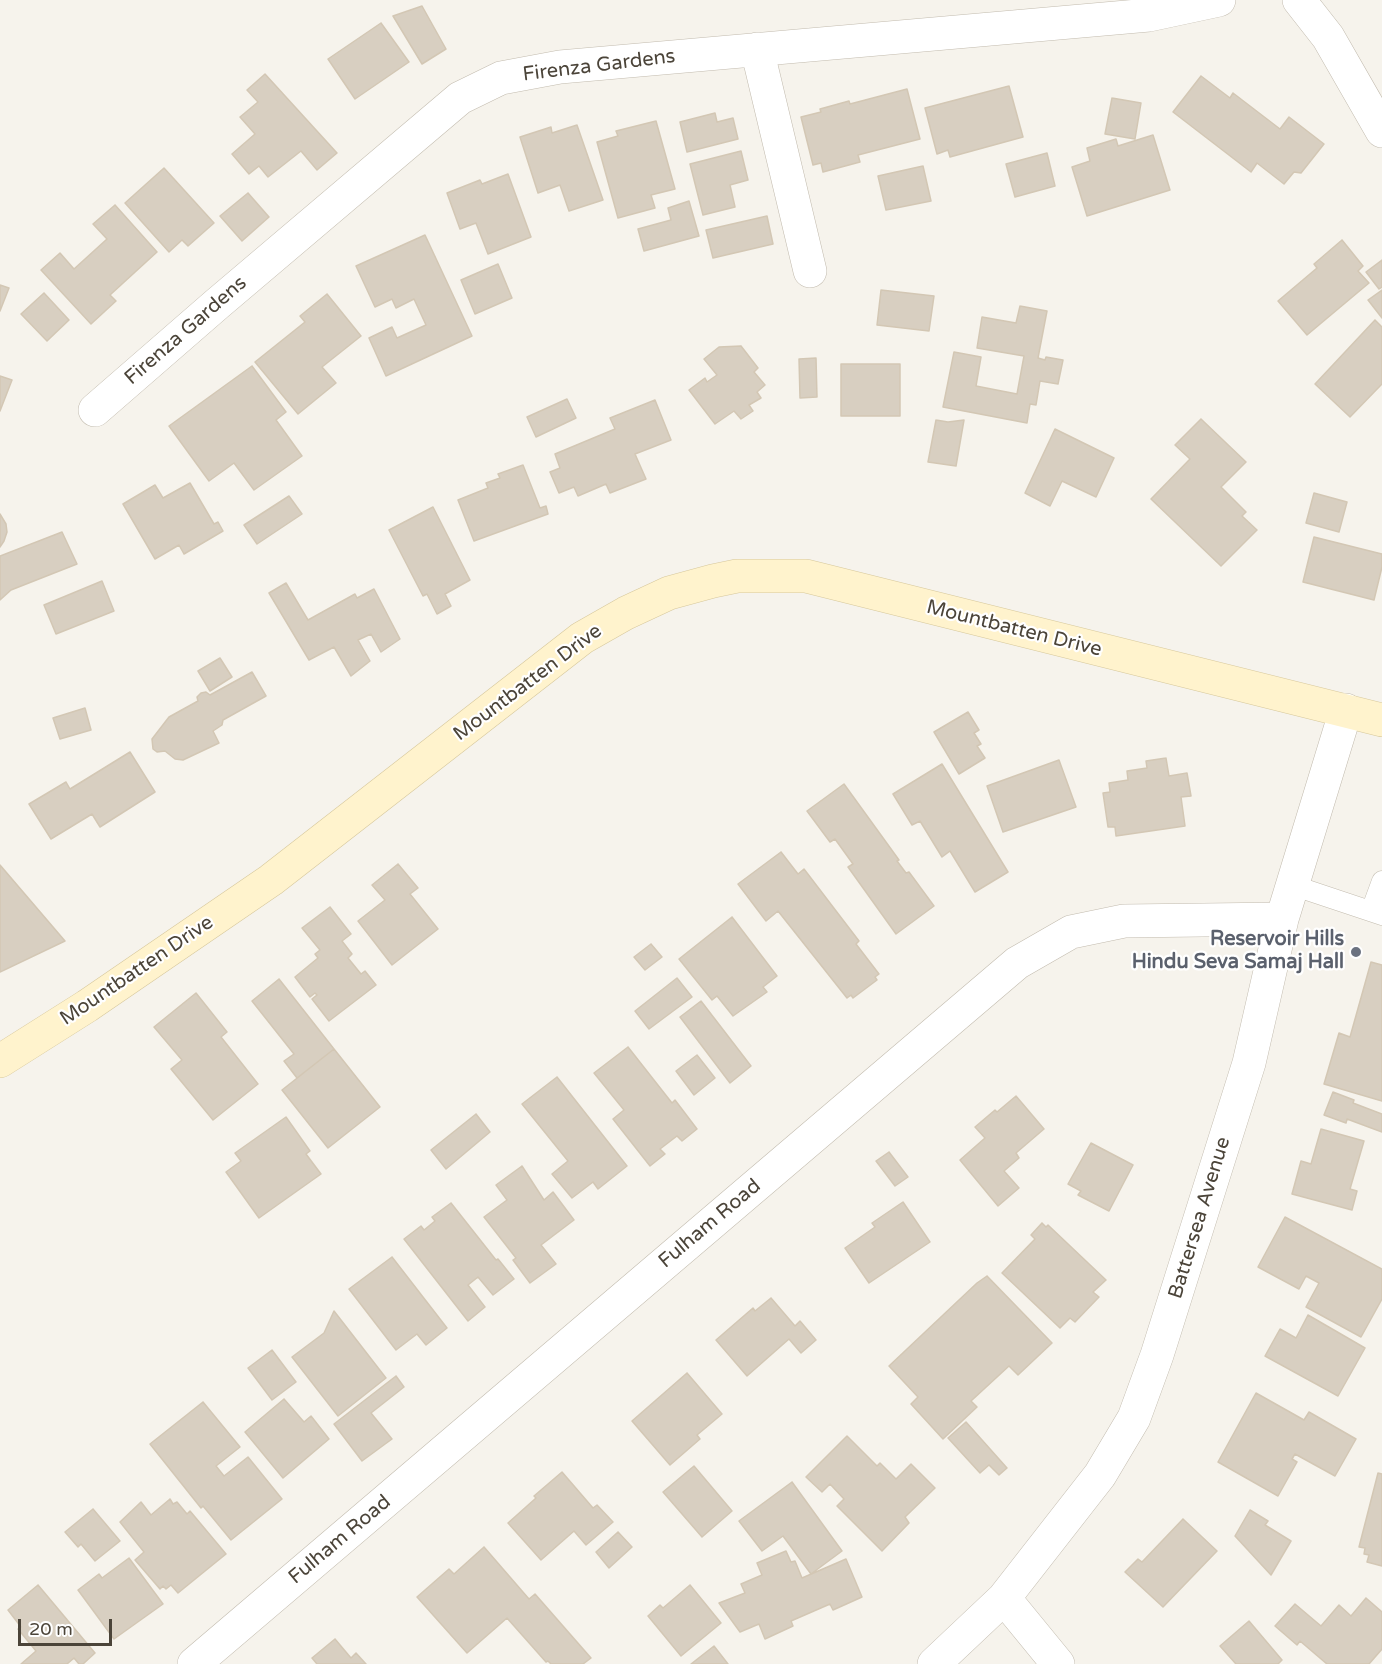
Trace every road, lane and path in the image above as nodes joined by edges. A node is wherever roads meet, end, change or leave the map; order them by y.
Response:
1 (1219, 0) edge
2 (1299, 0) edge
3 (757, 49) junction
4 (1382, 131) edge
5 (810, 271) dead end
6 (95, 410) dead end
7 (1346, 710) junction
8 (1382, 720) edge
9 (1382, 881) edge
10 (1292, 885) junction
11 (1377, 913) edge
12 (1282, 919) junction
13 (0, 1061) edge
14 (1004, 1598) junction
15 (194, 1664) edge
16 (934, 1664) edge
17 (1058, 1664) edge

1 - 3 street, Firenza Gardens
2 - 4 street
3 - 5 street
3 - 6 street, Firenza Gardens
7 - 8 main road, Mountbatten Drive
7 - 10 street, Battersea Avenue
7 - 13 main road, Mountbatten Drive
9 - 11 lane
10 - 11 lane
10 - 12 street, Battersea Avenue
12 - 14 street, Battersea Avenue
12 - 15 street, Fulham Road
14 - 16 street, Battersea Avenue
14 - 17 street

